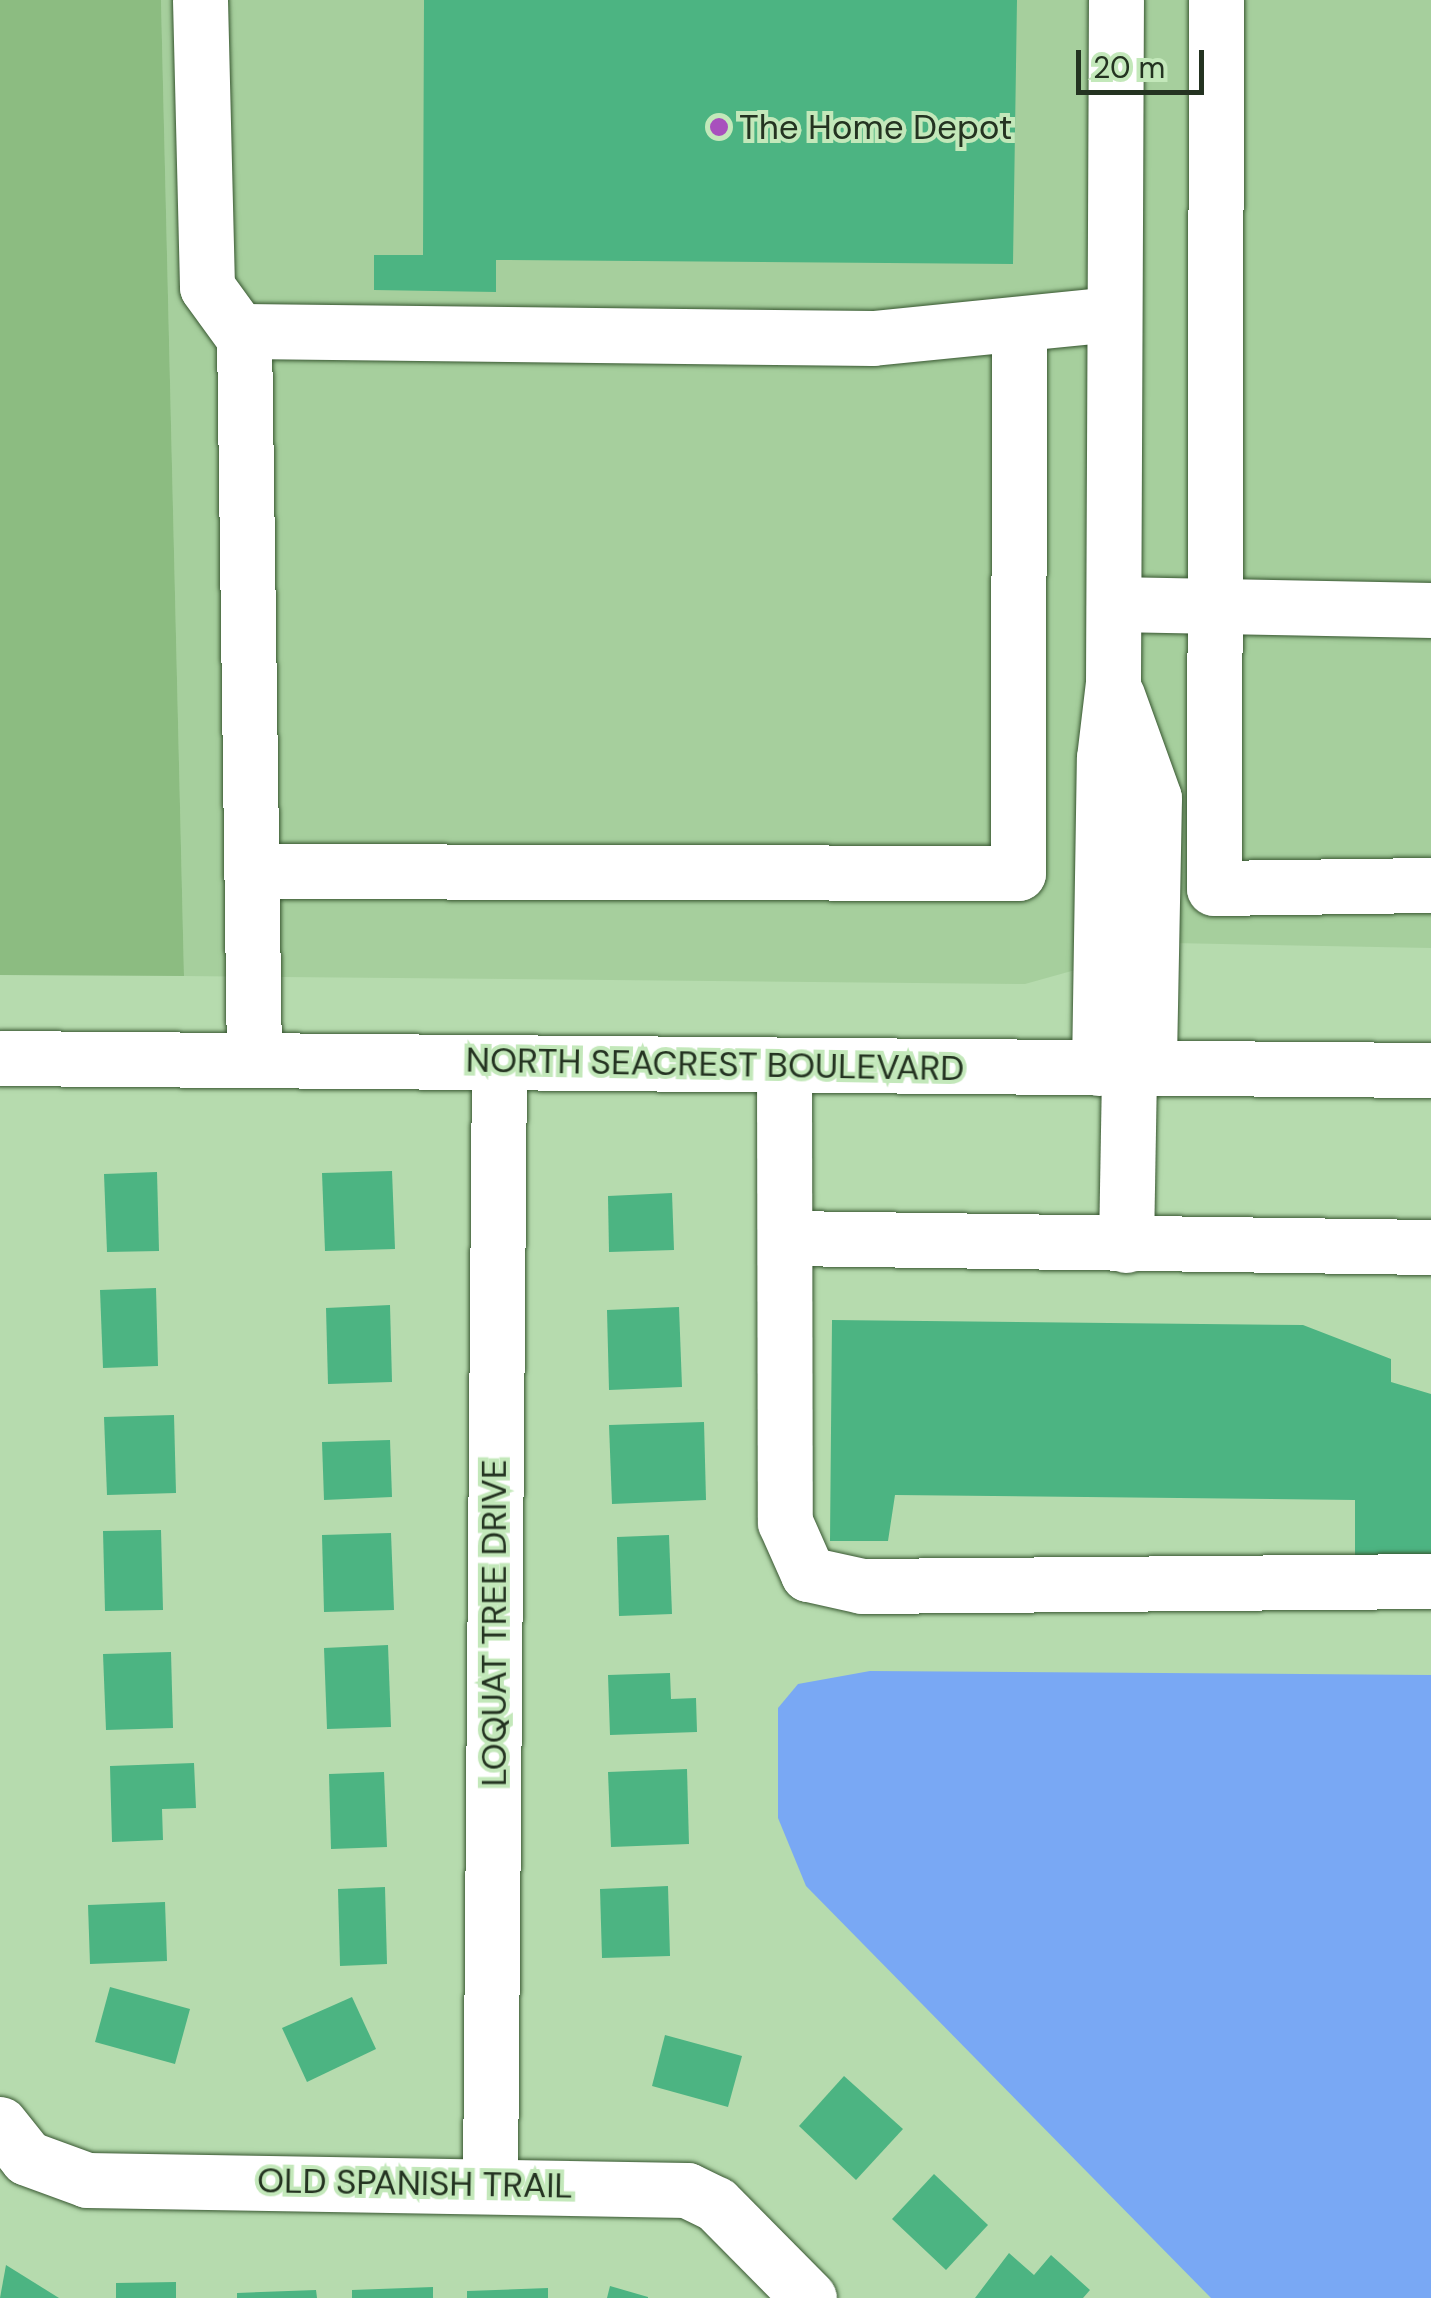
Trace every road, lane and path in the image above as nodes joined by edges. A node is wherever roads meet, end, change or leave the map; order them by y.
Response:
1 (200, 0) edge
2 (1116, 0) edge
3 (1216, 0) edge
4 (1114, 314) junction
5 (1020, 324) junction
6 (244, 338) junction
7 (1114, 604) junction
8 (1215, 605) junction
9 (1431, 610) edge
10 (254, 871) junction
11 (1431, 885) edge
12 (0, 1058) edge
13 (254, 1060) junction
14 (499, 1062) junction
15 (784, 1066) junction
16 (1126, 1068) junction
17 (1431, 1070) edge
18 (787, 1238) junction
19 (1126, 1245) junction
20 (1431, 1247) edge
21 (1431, 1581) edge
22 (0, 2124) edge
23 (490, 2184) junction
24 (809, 2298) edge

1 - 6 street
2 - 4 street
3 - 8 street
4 - 5 street
4 - 7 street
5 - 6 street
5 - 10 street
6 - 10 street
7 - 8 street
7 - 16 street
8 - 9 street
8 - 11 street
10 - 13 street
12 - 13 street, NORTH SEACREST BOULEVARD
13 - 14 street, NORTH SEACREST BOULEVARD
14 - 15 street, NORTH SEACREST BOULEVARD
14 - 23 street, LOQUAT TREE DRIVE
15 - 16 street, NORTH SEACREST BOULEVARD
15 - 18 street
16 - 17 street, NORTH SEACREST BOULEVARD
16 - 19 street
18 - 19 street
18 - 21 street
19 - 20 street
22 - 23 street, OLD SPANISH TRAIL
23 - 24 street, OLD SPANISH TRAIL

